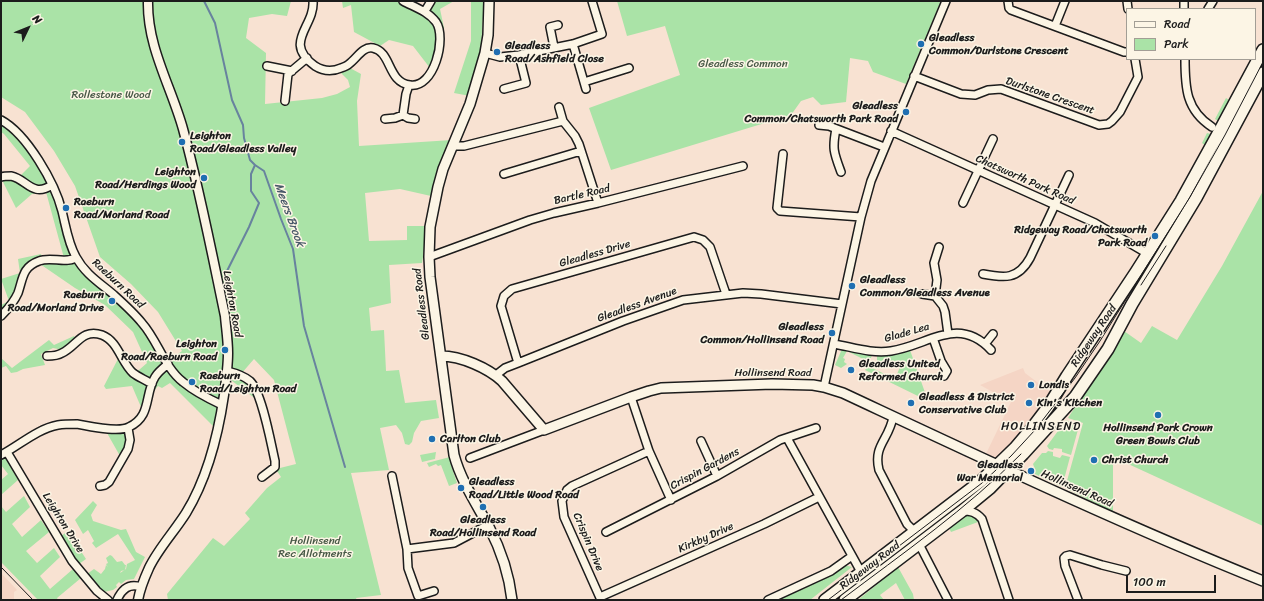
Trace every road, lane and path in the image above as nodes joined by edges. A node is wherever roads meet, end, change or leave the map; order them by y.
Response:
1 (148, 1) edge
2 (313, 1) edge
3 (403, 1) edge
4 (431, 1) edge
5 (490, 1) edge
6 (592, 1) edge
7 (946, 1) edge
8 (1008, 1) edge
9 (1065, 1) edge
10 (425, 12) junction
11 (558, 25) dead end
12 (1055, 26) junction
13 (573, 44) junction
14 (554, 47) junction
15 (1263, 50) edge
16 (1126, 52) edge
17 (485, 53) junction
18 (519, 56) junction
19 (307, 58) junction
20 (1134, 60) edge
21 (1185, 60) edge
22 (267, 66) dead end
23 (629, 68) dead end
24 (292, 71) junction
25 (1263, 74) edge
26 (914, 76) junction
27 (409, 85) junction
28 (504, 89) dead end
29 (285, 101) dead end
30 (559, 107) dead end
31 (403, 115) junction
32 (385, 119) dead end
33 (415, 119) dead end
34 (1, 120) edge
35 (563, 122) junction
36 (819, 125) dead end
37 (1213, 127) dead end
38 (836, 129) junction
39 (891, 131) junction
40 (993, 139) dead end
41 (452, 145) junction
42 (884, 147) junction
43 (581, 151) junction
44 (783, 154) dead end
45 (743, 166) dead end
46 (978, 170) junction
47 (842, 172) dead end
48 (504, 174) dead end
49 (1069, 175) dead end
50 (1, 177) edge
51 (52, 185) junction
52 (598, 203) junction
53 (963, 203) dead end
54 (1054, 205) junction
55 (861, 217) junction
56 (939, 247) dead end
57 (1148, 254) junction
58 (429, 257) junction
59 (76, 258) junction
60 (983, 274) dead end
61 (726, 294) junction
62 (922, 294) dead end
63 (935, 296) junction
64 (842, 304) junction
65 (1, 316) edge
66 (948, 334) junction
67 (993, 334) dead end
68 (933, 338) junction
69 (834, 344) junction
70 (985, 344) junction
71 (991, 350) dead end
72 (47, 356) dead end
73 (441, 356) junction
74 (518, 363) junction
75 (168, 364) junction
76 (227, 371) junction
77 (496, 375) junction
78 (944, 376) dead end
79 (152, 384) junction
80 (824, 386) junction
81 (631, 398) junction
82 (222, 405) junction
83 (893, 417) junction
84 (128, 428) junction
85 (816, 428) dead end
86 (544, 430) junction
87 (787, 438) junction
88 (701, 441) dead end
89 (648, 451) junction
90 (4, 453) edge
91 (470, 458) dead end
92 (1003, 468) junction
93 (392, 476) dead end
94 (717, 476) junction
95 (262, 477) dead end
96 (100, 486) dead end
97 (820, 498) junction
98 (670, 500) junction
99 (962, 511) junction
100 (488, 526) junction
101 (918, 529) junction
102 (606, 532) dead end
103 (919, 544) junction
104 (407, 549) junction
105 (852, 556) junction
106 (1126, 571) dead end
107 (861, 572) junction
108 (1263, 581) edge
109 (141, 587) junction
110 (434, 591) dead end
111 (601, 598) edge
112 (108, 600) edge
113 (117, 600) edge
114 (138, 600) edge
115 (512, 600) edge
116 (768, 600) edge
117 (825, 600) edge
118 (845, 600) edge
119 (948, 600) edge
120 (1009, 600) edge
121 (1078, 600) edge

1 - 76 street, Leighton Road
2 - 19 street
3 - 10 street
4 - 10 street
5 - 17 main road, Gleadless Road
6 - 13 street
7 - 26 street
8 - 12 street
9 - 12 street
10 - 27 street
11 - 14 street
12 - 16 street
13 - 14 street
13 - 23 street
14 - 18 street
15 - 57 highway, Ridgeway Road
17 - 18 street
17 - 41 main road, Gleadless Road
18 - 28 street
19 - 24 street
19 - 27 street
20 - 26 street, Durlstone Crescent
21 - 37 street
22 - 24 street
24 - 29 street
25 - 92 highway, Ridgeway Road
26 - 39 street
27 - 31 street
30 - 35 street
31 - 32 street
31 - 33 street
34 - 51 street, Raeburn Road
35 - 41 street
35 - 43 street
36 - 38 street
38 - 42 street
38 - 47 street
39 - 42 street
39 - 46 street, Chatsworth Park Road
40 - 46 street
41 - 58 main road, Gleadless Road
42 - 55 street
43 - 48 street
43 - 52 street
44 - 55 street
45 - 52 street, Bartle Road
46 - 53 street
46 - 54 street, Chatsworth Park Road
49 - 54 street
50 - 51 street
51 - 59 street, Raeburn Road
52 - 58 street, Bartle Road
54 - 57 street, Chatsworth Park Road
54 - 60 street
55 - 64 street
56 - 63 street
57 - 92 highway, Ridgeway Road
58 - 73 main road, Gleadless Road
59 - 65 street
59 - 75 street, Raeburn Road
61 - 64 street, Gleadless Avenue
61 - 74 street, Gleadless Avenue
61 - 74 street, Gleadless Drive
62 - 63 street
63 - 66 street
64 - 69 street
66 - 68 street, Glade Lea
66 - 70 street, Glade Lea
67 - 70 street
68 - 69 street, Glade Lea
68 - 78 street
69 - 80 street
70 - 71 street, Glade Lea
72 - 79 street
73 - 77 main road
73 - 100 main road, Gleadless Road
74 - 77 street, Gleadless Avenue
75 - 79 street
75 - 82 street, Raeburn Road
76 - 82 street, Leighton Road
76 - 95 street
77 - 86 main road
79 - 84 street
80 - 81 main road, Hollinsend Road
80 - 83 main road, Hollinsend Road
81 - 86 main road, Hollinsend Road
81 - 89 street
82 - 109 street, Leighton Road
83 - 92 main road, Hollinsend Road
83 - 101 street
84 - 90 street
84 - 96 street
85 - 87 street, Crispin Gardens
86 - 91 street, Hollinsend Road
87 - 94 street, Crispin Gardens
87 - 97 street
88 - 94 street
89 - 98 street
89 - 111 street, Crispin Drive
90 - 112 street, Leighton Drive
92 - 99 highway, Ridgeway Road
92 - 101 highway, Ridgeway Road
92 - 108 main road, Hollinsend Road
93 - 104 street
94 - 98 street, Crispin Gardens
97 - 105 street
97 - 111 street, Kirkby Drive
98 - 102 street, Crispin Gardens
99 - 103 highway, Ridgeway Road
99 - 120 street
100 - 104 street
100 - 115 main road, Gleadless Road
101 - 107 highway, Ridgeway Road
103 - 118 highway, Ridgeway Road
103 - 119 street
104 - 110 street
105 - 107 street
105 - 116 street
106 - 121 street
107 - 117 highway, Ridgeway Road
109 - 113 street
109 - 114 street, Leighton Road

